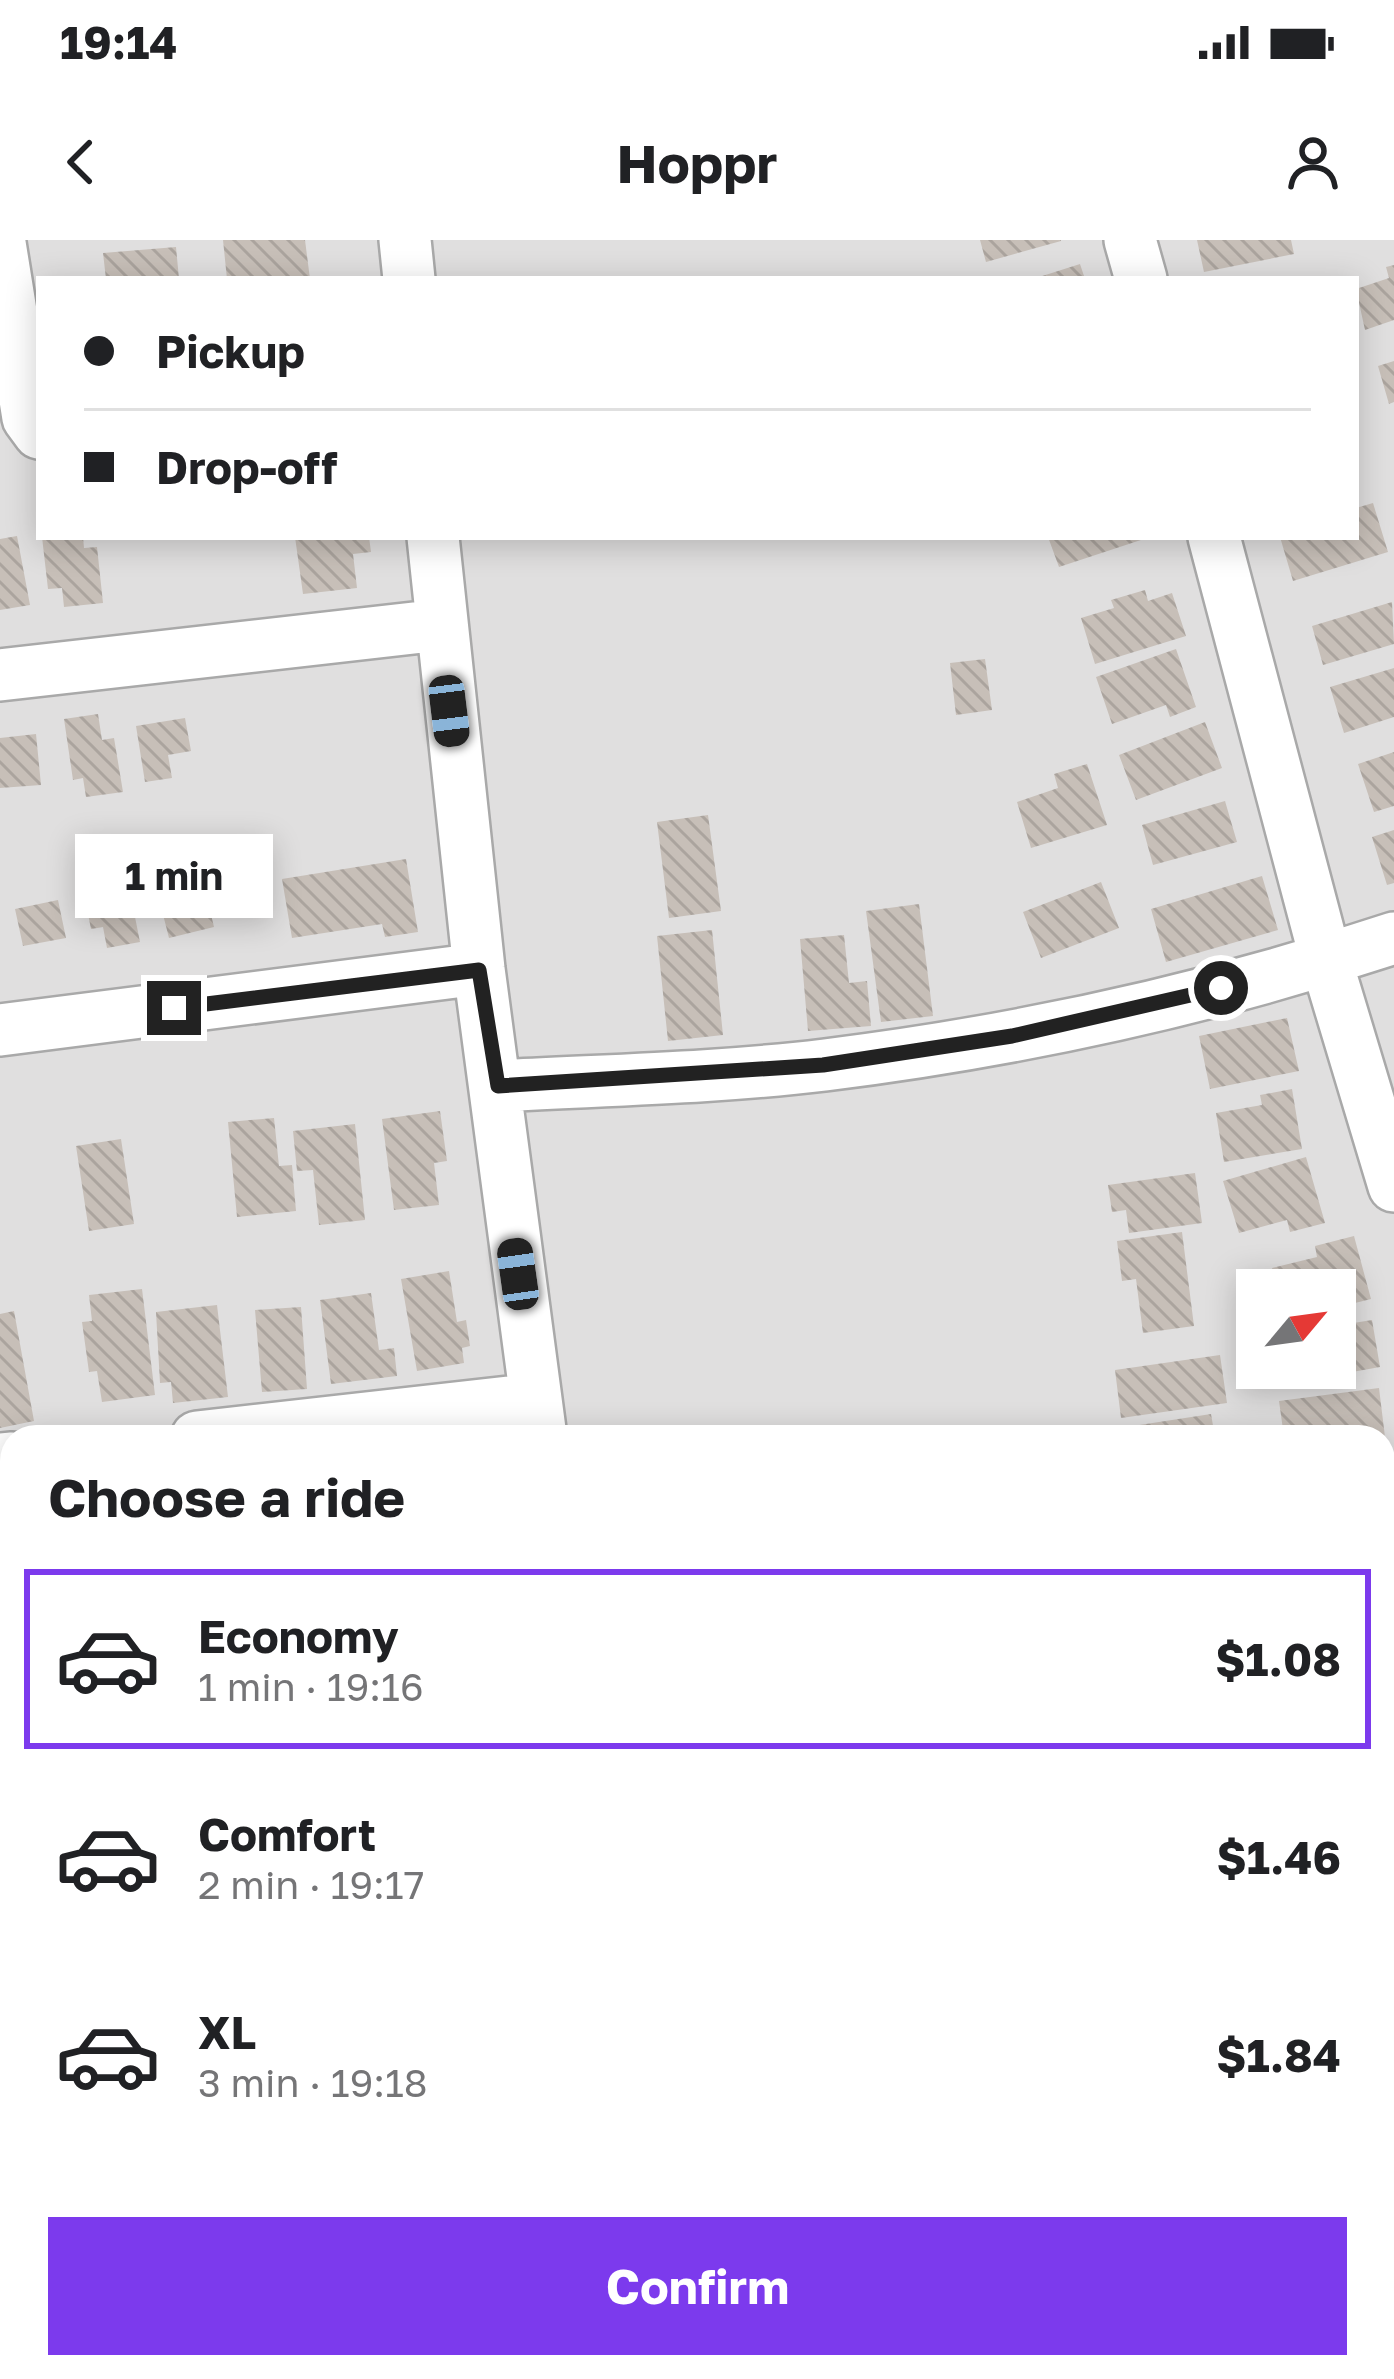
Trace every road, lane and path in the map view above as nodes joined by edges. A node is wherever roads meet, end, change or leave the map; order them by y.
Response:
1 (405, 240) edge
2 (1130, 240) edge
3 (0, 243) edge
4 (409, 276) edge
5 (1140, 276) edge
6 (36, 430) edge
7 (433, 540) edge
8 (1215, 540) edge
9 (440, 625) junction
10 (0, 675) edge
11 (1394, 938) edge
12 (1327, 960) junction
13 (479, 970) junction
14 (0, 1030) edge
15 (498, 1086) junction
16 (1394, 1186) edge
17 (538, 1418) edge
18 (412, 1425) edge

1 - 4 street
2 - 5 street
3 - 6 street
7 - 9 street
8 - 12 street
9 - 10 street
9 - 13 street
11 - 12 street
12 - 15 street
12 - 16 street
13 - 14 street
13 - 15 street
15 - 17 street
17 - 18 street

